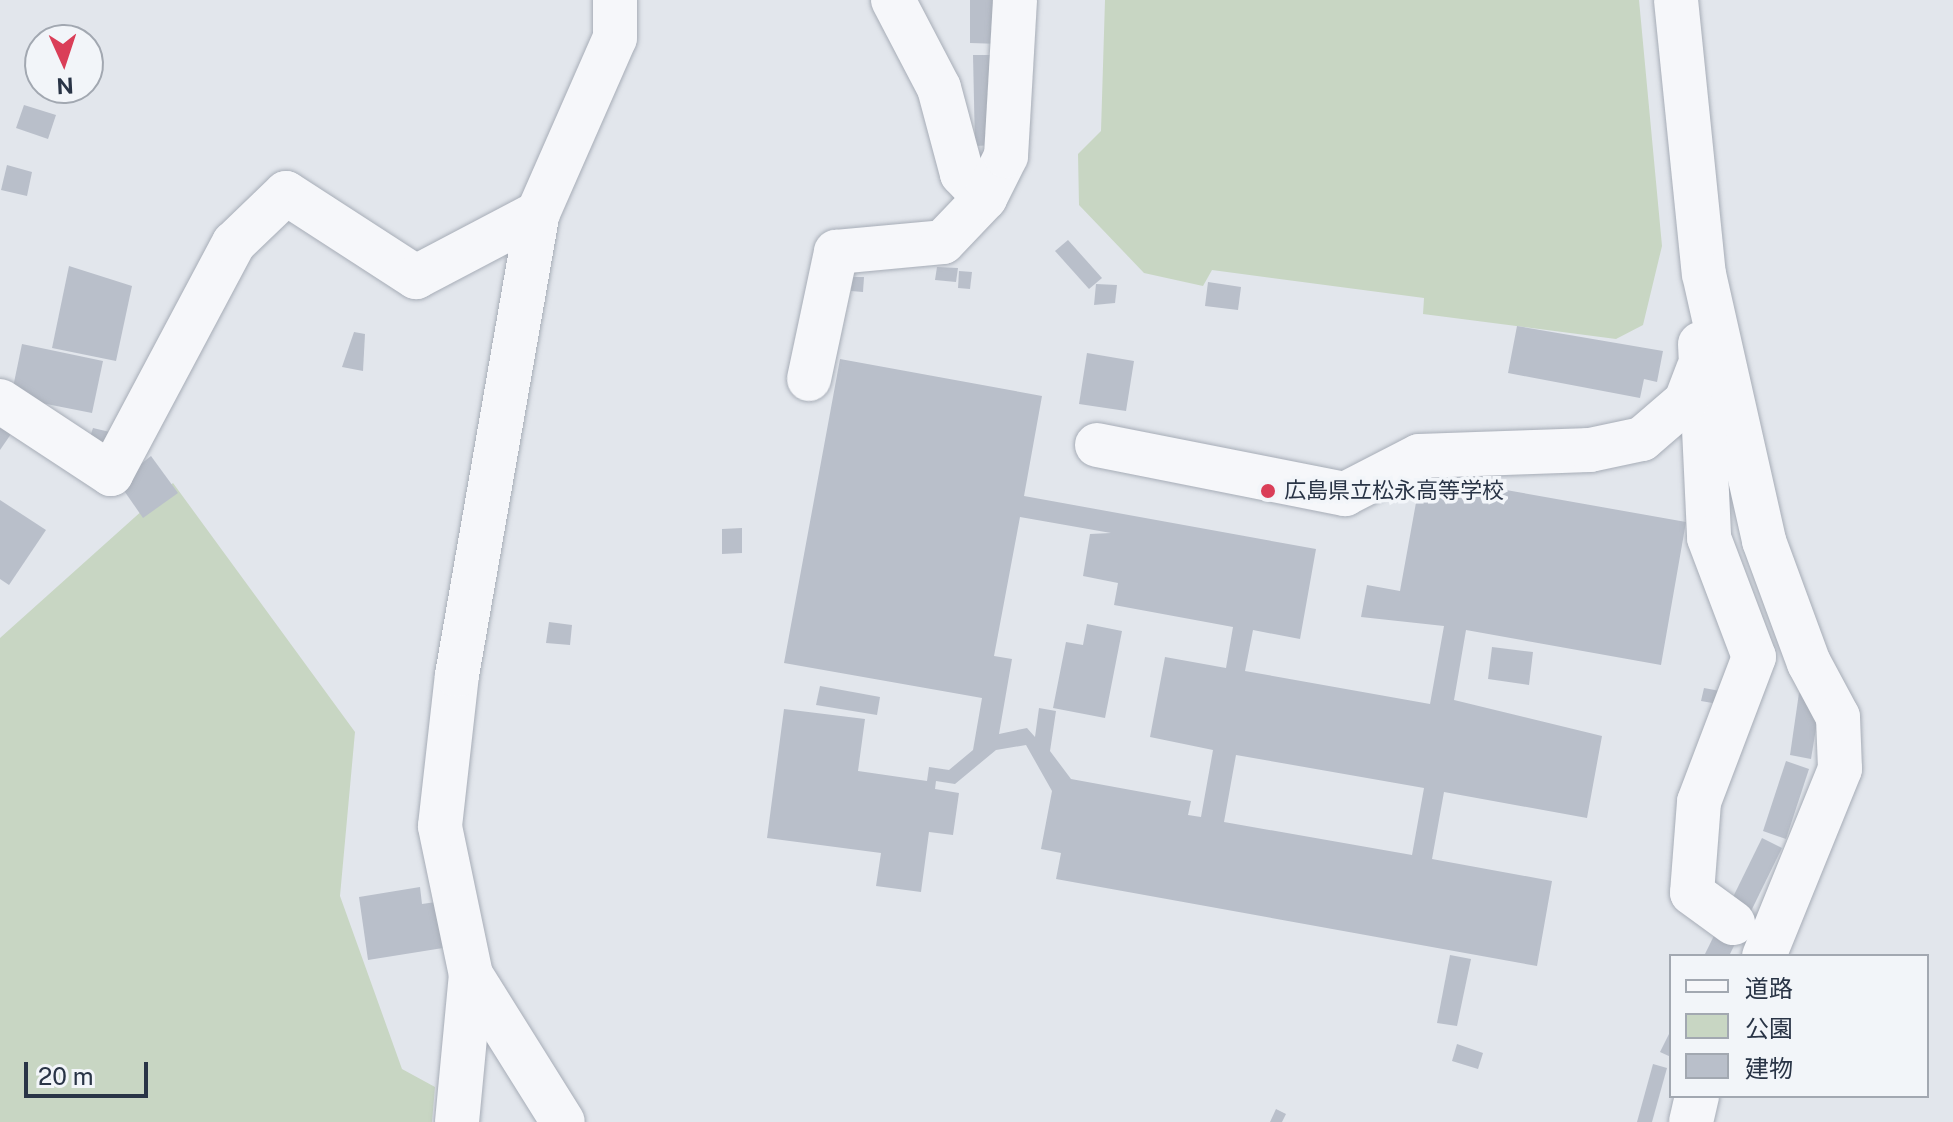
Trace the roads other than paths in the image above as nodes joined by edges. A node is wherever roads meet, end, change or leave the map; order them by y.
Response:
1 (615, 0) edge
2 (893, 0) edge
3 (1015, 0) edge
4 (1676, 0) edge
5 (985, 198) junction
6 (538, 213) junction
7 (1704, 274) junction
8 (1699, 365) junction
9 (809, 379) dead end
10 (0, 401) edge
11 (1097, 445) dead end
12 (1733, 923) dead end
13 (1765, 954) edge
14 (471, 975) junction
15 (1697, 1098) edge
16 (457, 1122) edge
17 (563, 1122) edge
18 (1691, 1122) edge

1 - 6 street
2 - 5 street
3 - 5 street
4 - 7 street
5 - 9 street
6 - 10 street
6 - 14 street
7 - 8 street
7 - 13 street
8 - 11 street
8 - 12 street
14 - 16 street
14 - 17 street
15 - 18 street

